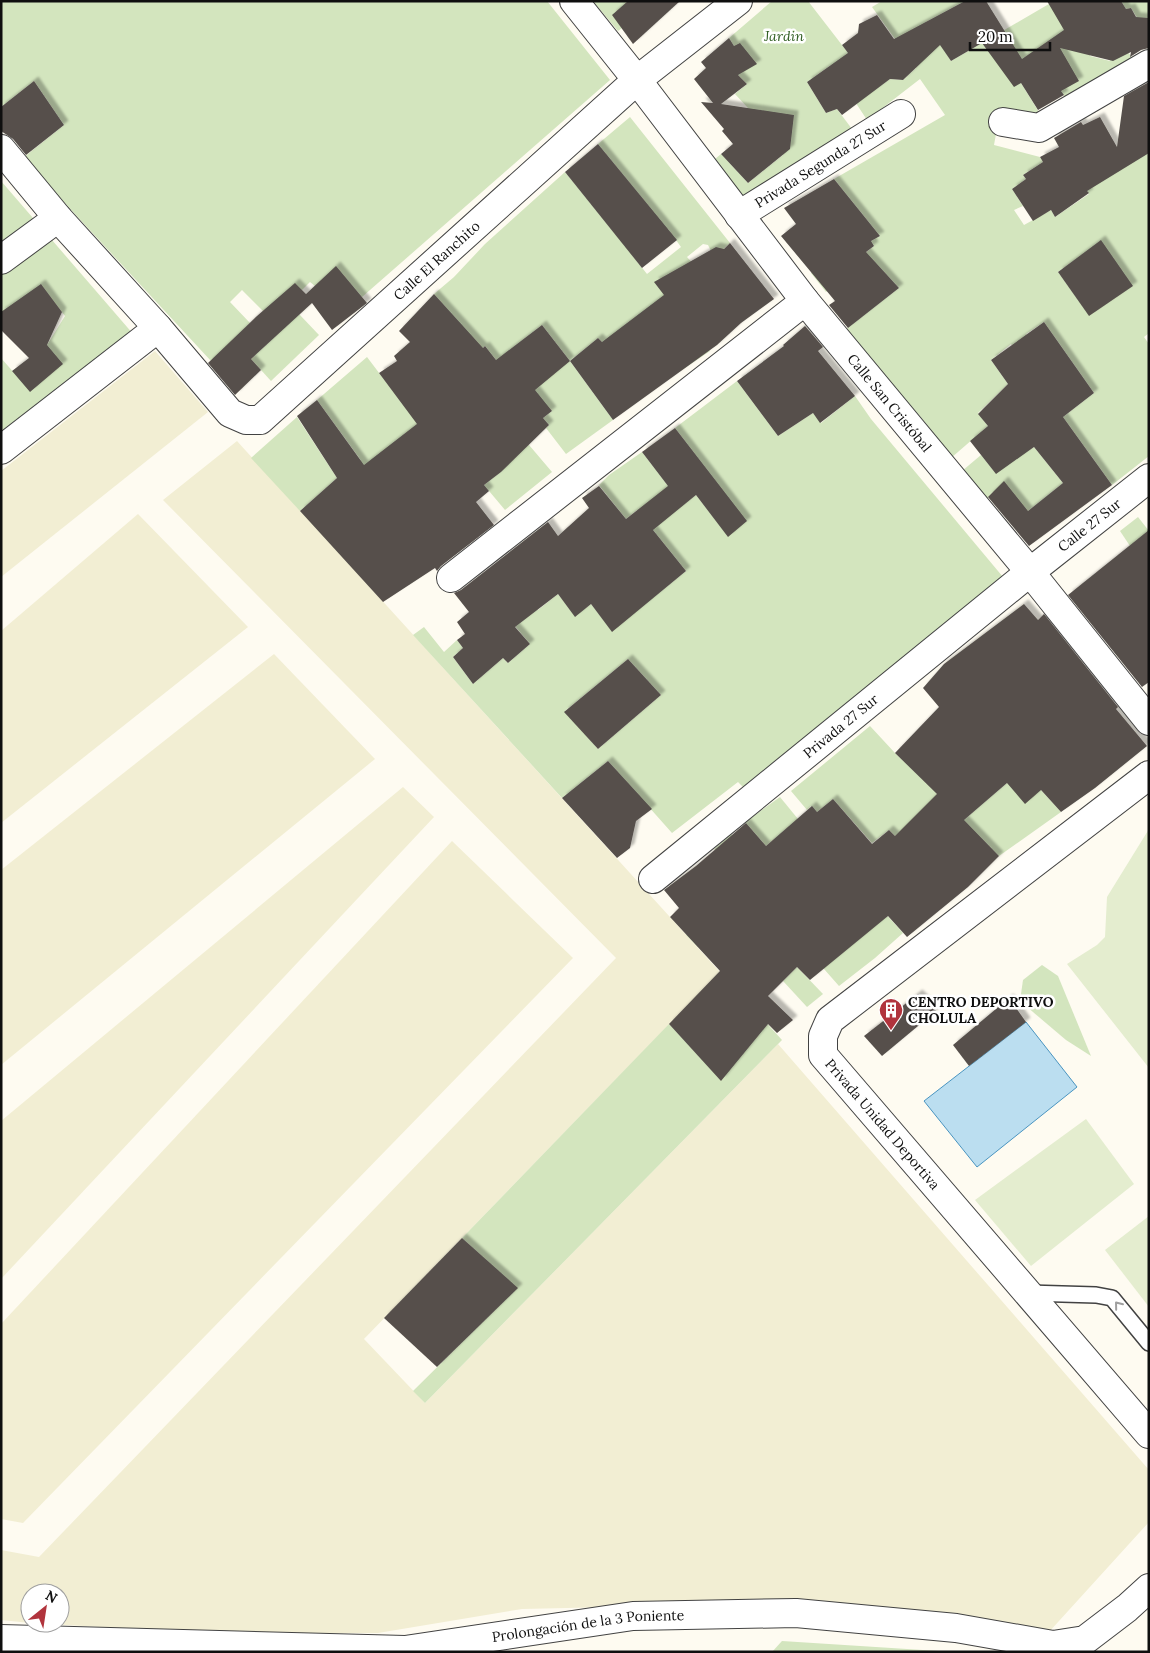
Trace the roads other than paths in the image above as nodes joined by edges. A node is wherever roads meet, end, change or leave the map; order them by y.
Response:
1 (574, 1) edge
2 (738, 1) edge
3 (1149, 64) edge
4 (637, 80) junction
5 (901, 114) dead end
6 (1003, 122) dead end
7 (1, 149) edge
8 (739, 215) junction
9 (58, 218) junction
10 (1, 260) edge
11 (805, 301) junction
12 (158, 328) junction
13 (1, 450) edge
14 (1149, 478) edge
15 (1030, 572) junction
16 (451, 578) dead end
17 (1149, 721) edge
18 (1149, 775) edge
19 (653, 879) dead end
20 (1028, 1293) junction
21 (1149, 1343) edge
22 (1149, 1434) edge
23 (1149, 1588) edge
24 (1, 1638) edge
25 (1050, 1649) edge
26 (405, 1651) edge

1 - 4 street, Calle San Cristóbal
2 - 4 street
3 - 6 street
4 - 8 street, Calle San Cristóbal
4 - 12 street, Calle El Ranchito
5 - 8 street, Privada Segunda 27 Sur
7 - 9 street
8 - 11 street, Calle San Cristóbal
9 - 10 street
9 - 12 street
11 - 15 street, Calle San Cristóbal
11 - 16 street
12 - 13 street
14 - 15 street, Calle 27 Sur
15 - 17 street, Calle San Cristóbal
15 - 19 street, Privada 27 Sur
18 - 20 street, Privada Unidad Deportiva
21 -> 20 lane
20 - 22 street, Privada Unidad Deportiva
23 - 25 street
24 - 26 street, Prolongación de la 3 Poniente
25 - 26 street, Prolongación de la 3 Poniente

